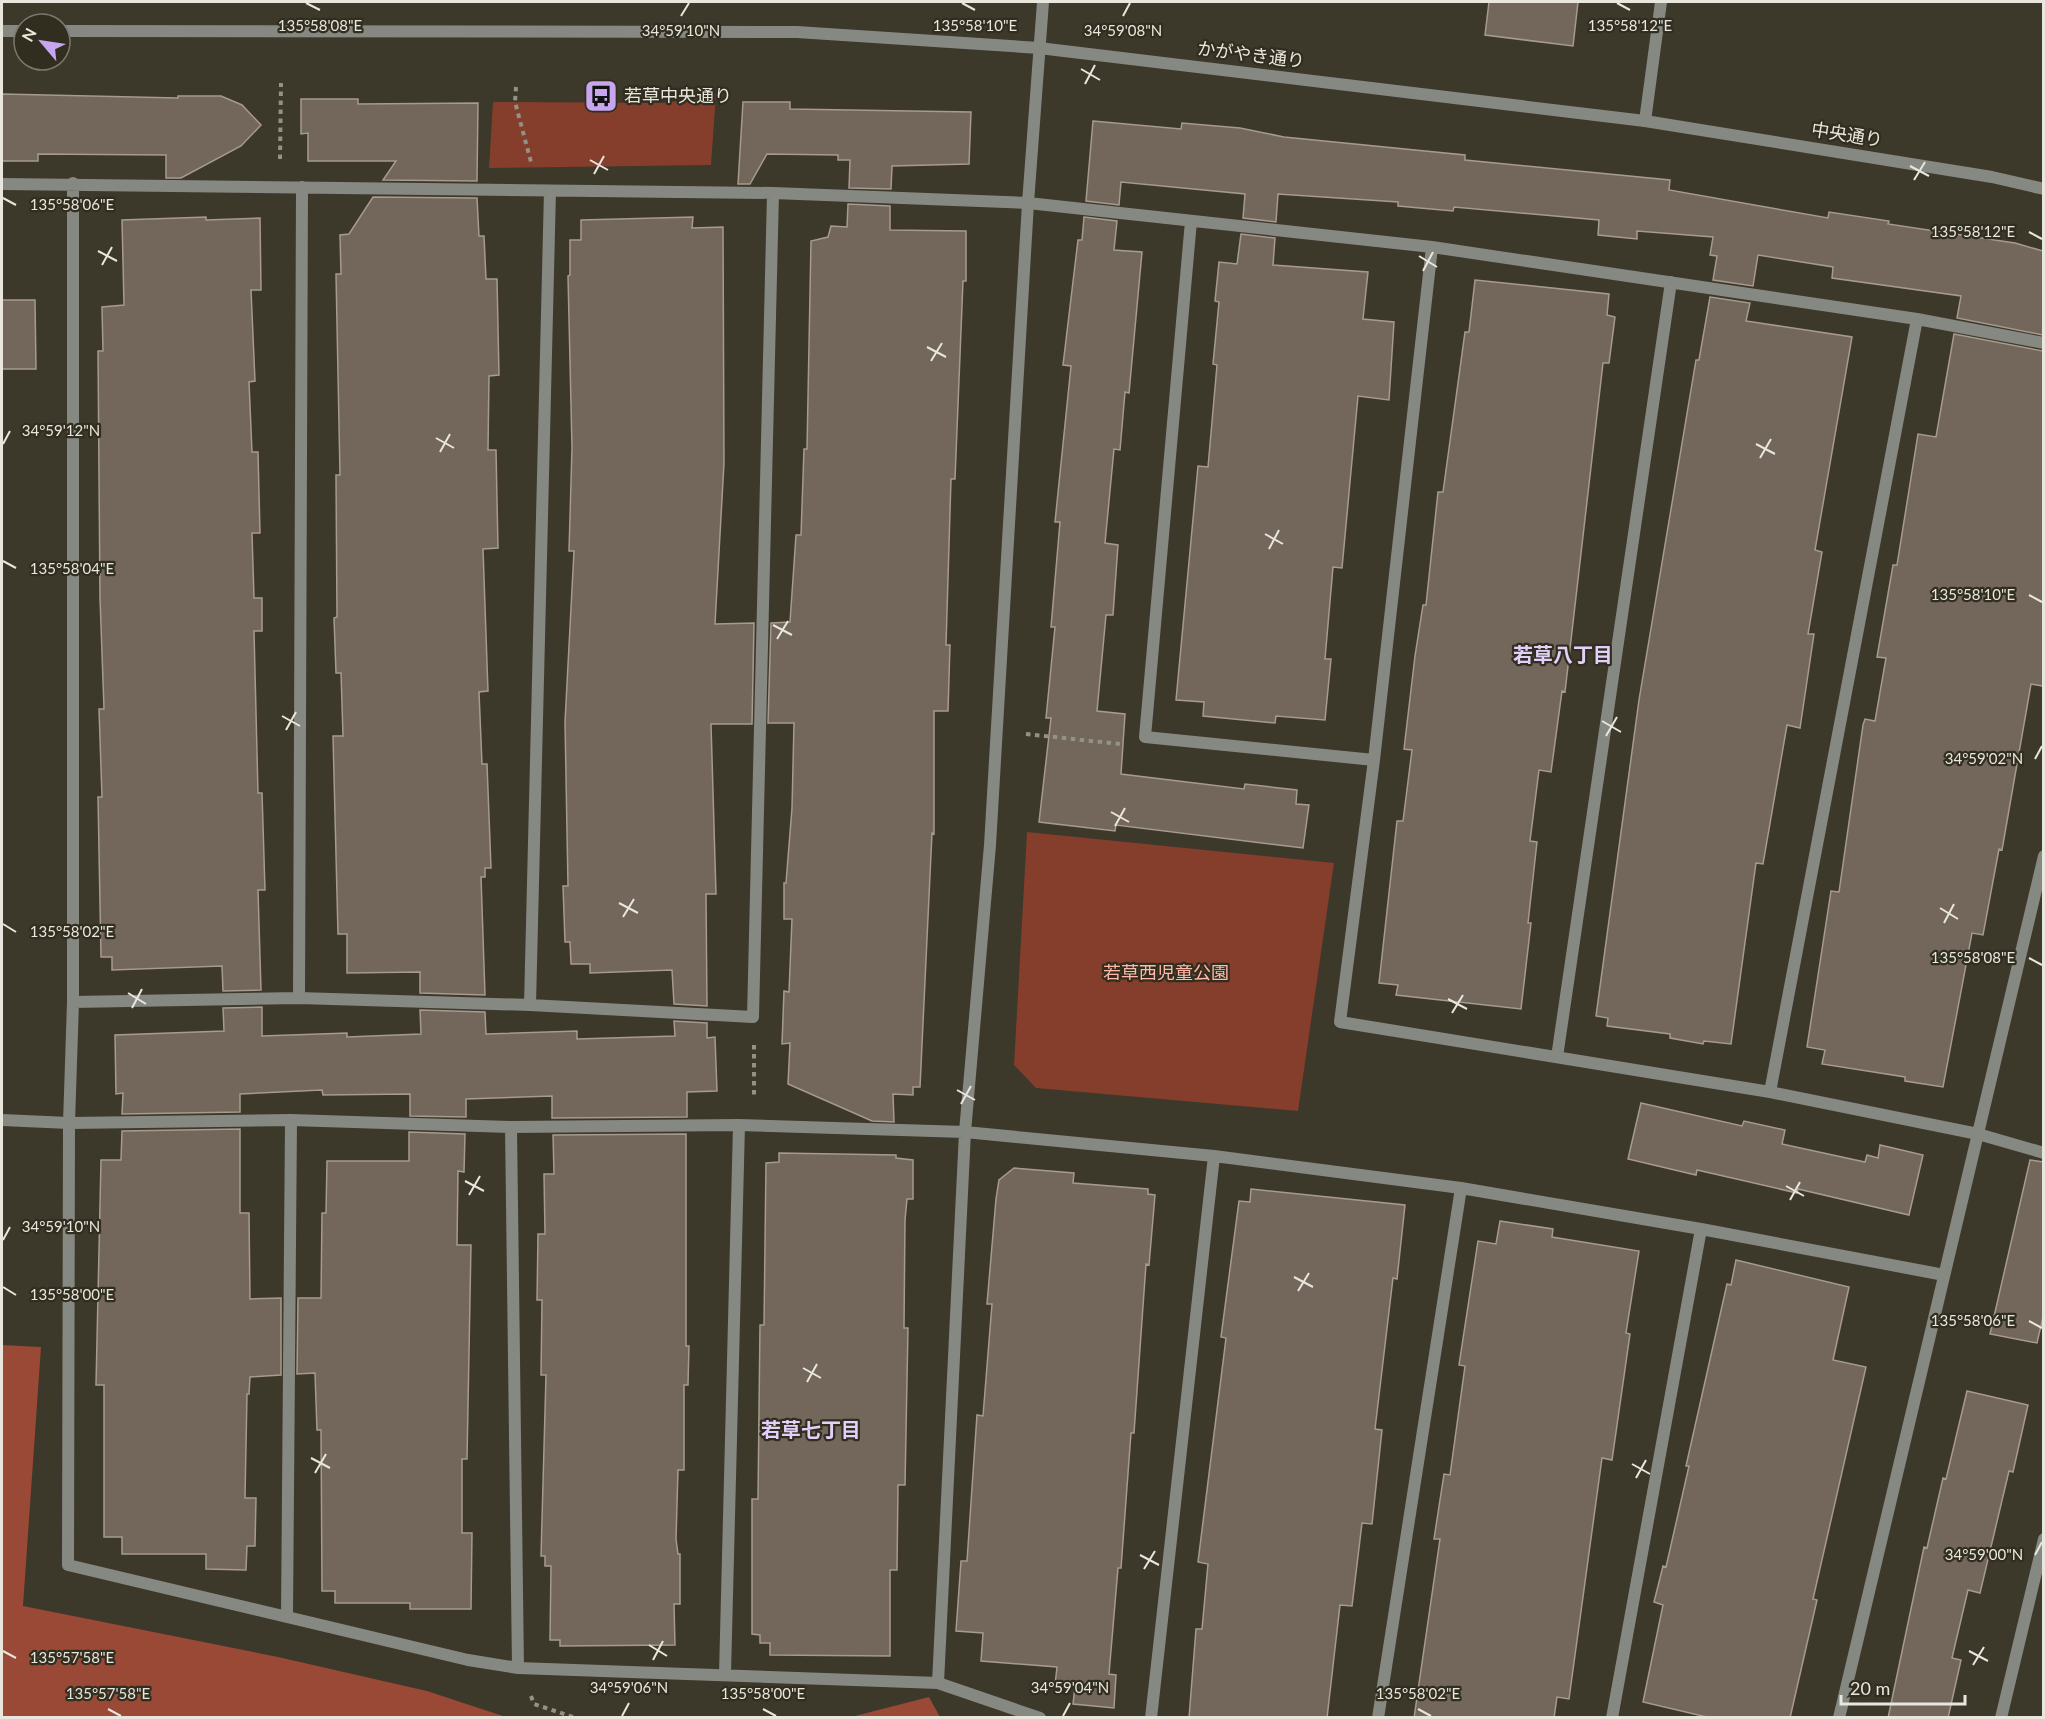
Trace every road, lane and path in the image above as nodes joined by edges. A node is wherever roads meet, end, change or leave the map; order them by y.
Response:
1 (1043, 2) edge
2 (1661, 2) edge
3 (72, 31) edge
4 (1039, 48) junction
5 (281, 83) dead end
6 (516, 87) dead end
7 (1645, 121) junction
8 (73, 183) junction
9 (2, 184) edge
10 (280, 187) junction
11 (302, 187) junction
12 (2043, 189) edge
13 (531, 191) junction
14 (550, 191) junction
15 (773, 193) junction
16 (1028, 203) junction
17 (1191, 221) junction
18 (1432, 247) junction
19 (1671, 282) junction
20 (1917, 319) junction
21 (2043, 343) edge
22 (1026, 734) dead end
23 (1146, 737) junction
24 (1374, 760) junction
25 (2043, 856) edge
26 (298, 998) junction
27 (73, 1002) junction
28 (530, 1005) junction
29 (753, 1017) junction
30 (1557, 1057) junction
31 (1770, 1092) junction
32 (2, 1120) edge
33 (291, 1120) junction
34 (69, 1124) junction
35 (739, 1125) junction
36 (755, 1126) junction
37 (511, 1127) junction
38 (964, 1132) junction
39 (1978, 1134) junction
40 (2043, 1153) edge
41 (1214, 1156) junction
42 (1461, 1188) junction
43 (1701, 1229) junction
44 (1944, 1275) junction
45 (2043, 1539) edge
46 (287, 1616) junction
47 (518, 1668) junction
48 (725, 1674) junction
49 (938, 1683) junction
50 (1040, 1718) edge
51 (1151, 1718) edge
52 (1378, 1718) edge
53 (1612, 1718) edge
54 (1839, 1718) edge
55 (2001, 1718) edge

1 - 4 street
2 - 7 street
3 - 4 street, かがやき通り
4 - 7 street, かがやき通り
4 - 16 street
5 - 10 path
6 - 13 path
7 - 12 street, 中央通り
8 - 9 street
8 - 10 street
8 - 27 street
10 - 11 street
11 - 13 street
11 - 26 street
13 - 14 street
14 - 15 street
14 - 28 street
15 - 16 street
15 - 29 street
16 - 17 street
16 - 38 street
17 - 18 street
17 - 23 street
18 - 19 street
18 - 24 street
19 - 20 street
19 - 30 street
20 - 21 street
20 - 31 street
22 - 23 path
23 - 24 street
24 - 30 street
25 - 39 street
26 - 27 street
26 - 28 street
27 - 34 street
28 - 29 street
29 - 36 path
30 - 31 street
31 - 39 street
32 - 34 street
33 - 34 street
33 - 37 street
33 - 46 street
34 - 46 street
35 - 36 street
35 - 37 street
35 - 48 street
36 - 38 street
37 - 47 street
38 - 41 street
38 - 49 street
39 - 40 street
39 - 44 street
41 - 42 street
41 - 51 street
42 - 43 street
42 - 52 street
43 - 44 street
43 - 53 street
44 - 54 street
45 - 55 street
46 - 47 street
47 - 48 street
48 - 49 street
49 - 50 street

